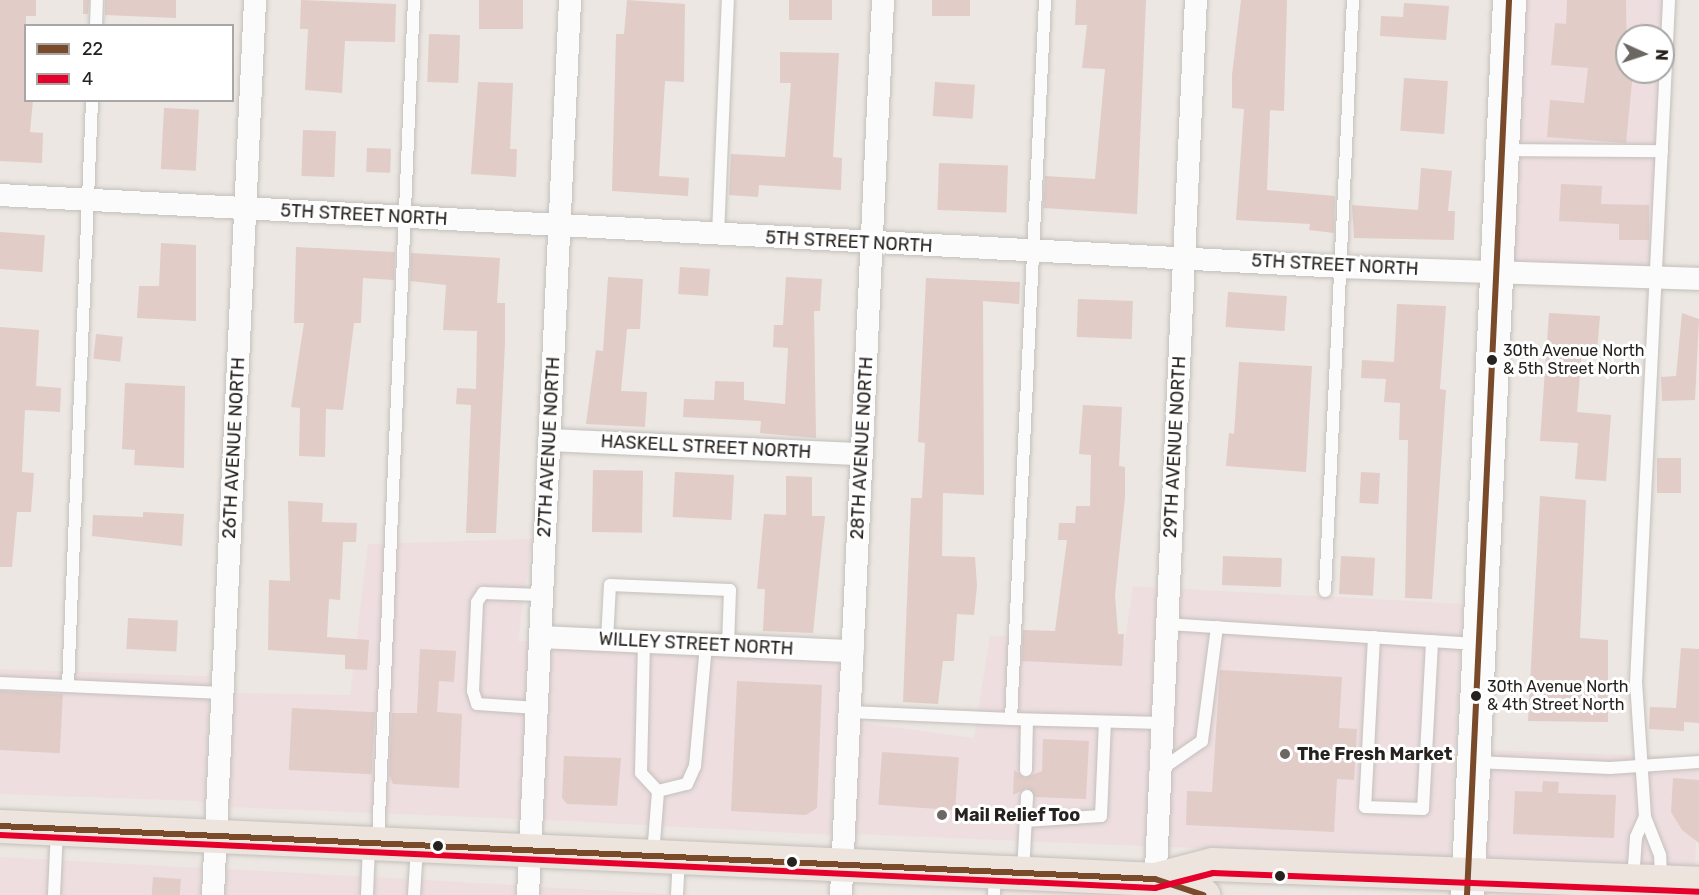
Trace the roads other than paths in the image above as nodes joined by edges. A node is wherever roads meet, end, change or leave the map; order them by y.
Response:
1 (97, 0) edge
2 (255, 0) edge
3 (414, 0) edge
4 (570, 0) edge
5 (728, 0) edge
6 (883, 0) edge
7 (1045, 0) edge
8 (1196, 0) edge
9 (1353, 0) edge
10 (1509, 0) edge
11 (1670, 0) edge
12 (96, 24) edge
13 (92, 102) edge
14 (1502, 150) junction
15 (1662, 151) junction
16 (0, 195) edge
17 (87, 199) junction
18 (245, 208) junction
19 (404, 217) junction
20 (559, 226) junction
21 (718, 235) junction
22 (872, 244) junction
23 (1033, 250) junction
24 (1184, 257) junction
25 (1342, 267) junction
26 (1496, 272) junction
27 (1656, 277) junction
28 (1699, 279) edge
29 (549, 440) junction
30 (862, 454) junction
31 (1325, 591) dead end
32 (542, 595) junction
33 (1167, 624) junction
34 (1217, 627) junction
35 (540, 637) junction
36 (1374, 637) junction
37 (607, 640) junction
38 (644, 641) junction
39 (1432, 641) junction
40 (1479, 644) junction
41 (717, 645) junction
42 (853, 651) junction
43 (0, 683) edge
44 (69, 686) junction
45 (222, 693) junction
46 (537, 708) junction
47 (850, 712) junction
48 (1011, 719) junction
49 (1027, 720) junction
50 (1105, 722) junction
51 (1162, 723) junction
52 (1473, 762) junction
53 (1699, 762) edge
54 (1641, 765) junction
55 (1026, 770) dead end
56 (1160, 770) junction
57 (658, 791) junction
58 (1027, 796) dead end
59 (1645, 817) junction
60 (1025, 821) junction
61 (0, 826) edge
62 (57, 829) junction
63 (216, 837) junction
64 (373, 845) junction
65 (417, 847) junction
66 (530, 853) junction
67 (666, 859) junction
68 (842, 880) edge
69 (1004, 880) edge
70 (1647, 881) junction
71 (1468, 883) edge
72 (1699, 883) edge
73 (1155, 887) edge
74 (54, 895) edge
75 (213, 895) edge
76 (367, 895) edge
77 (414, 895) edge
78 (528, 895) edge
79 (677, 895) edge
80 (1203, 895) edge

1 - 12 lane
2 - 18 street, 26TH AVENUE NORTH
3 - 19 lane
4 - 20 street, 27TH AVENUE NORTH
5 - 21 lane
6 - 22 street, 28TH AVENUE NORTH
7 - 23 lane
8 - 24 street, 29TH AVENUE NORTH
9 - 25 lane
10 - 14 street
11 - 15 lane
13 - 17 lane
14 - 15 lane
14 - 26 street
15 - 27 lane
16 - 17 street, 5TH STREET NORTH
17 - 18 street, 5TH STREET NORTH
17 - 44 lane
18 - 19 street, 5TH STREET NORTH
18 - 45 street, 26TH AVENUE NORTH
19 - 20 street, 5TH STREET NORTH
19 - 64 lane
20 - 21 street, 5TH STREET NORTH
20 - 29 street, 27TH AVENUE NORTH
21 - 22 street, 5TH STREET NORTH
22 - 23 street, 5TH STREET NORTH
22 - 30 street, 28TH AVENUE NORTH
23 - 24 street, 5TH STREET NORTH
23 - 48 lane
24 - 25 street, 5TH STREET NORTH
24 - 33 street, 29TH AVENUE NORTH
25 - 26 street, 5TH STREET NORTH
25 - 31 lane
26 - 27 street, 5TH STREET NORTH
26 - 40 street
27 - 28 street, 5TH STREET NORTH
27 - 54 lane
29 - 30 street, HASKELL STREET NORTH
29 - 32 street, 27TH AVENUE NORTH
30 - 42 street, 28TH AVENUE NORTH
32 - 35 street, 27TH AVENUE NORTH
32 - 46 lane
33 - 34 lane
33 - 51 street, 29TH AVENUE NORTH
34 - 36 lane
34 - 56 lane
35 - 37 street, WILLEY STREET NORTH
35 - 46 street, 27TH AVENUE NORTH
36 - 39 lane
36 - 39 lane
37 - 38 street, WILLEY STREET NORTH
37 - 41 lane
38 - 41 street, WILLEY STREET NORTH
38 - 57 lane
39 - 40 lane
40 - 52 street
41 - 42 street, WILLEY STREET NORTH
41 - 57 lane
42 - 47 street, 28TH AVENUE NORTH
43 - 44 lane
44 - 45 lane
45 - 63 street, 26TH AVENUE NORTH
46 - 66 street, 27TH AVENUE NORTH
47 - 48 lane
47 - 68 street, 28TH AVENUE NORTH
48 - 49 lane
49 - 50 lane
49 - 55 lane
50 - 51 lane
50 - 60 lane
51 - 56 street, 29TH AVENUE NORTH
52 - 54 lane
52 - 71 street
53 - 54 lane
54 - 59 lane
56 - 73 street, 29TH AVENUE NORTH
57 - 67 lane
58 - 60 lane
59 - 70 lane
59 - 70 lane
60 - 69 lane
61 - 62 main road
62 - 63 main road
62 - 74 lane
63 - 64 main road
63 - 75 street, 26TH AVENUE NORTH
64 - 65 main road
64 - 76 lane
65 - 66 main road
65 - 77 lane
66 - 67 main road
66 - 78 street, 27TH AVENUE NORTH
67 - 68 main road
67 - 79 lane
68 - 69 main road
69 - 73 main road
70 - 71 main road
70 - 72 main road
71 - 73 main road
73 - 80 main road

